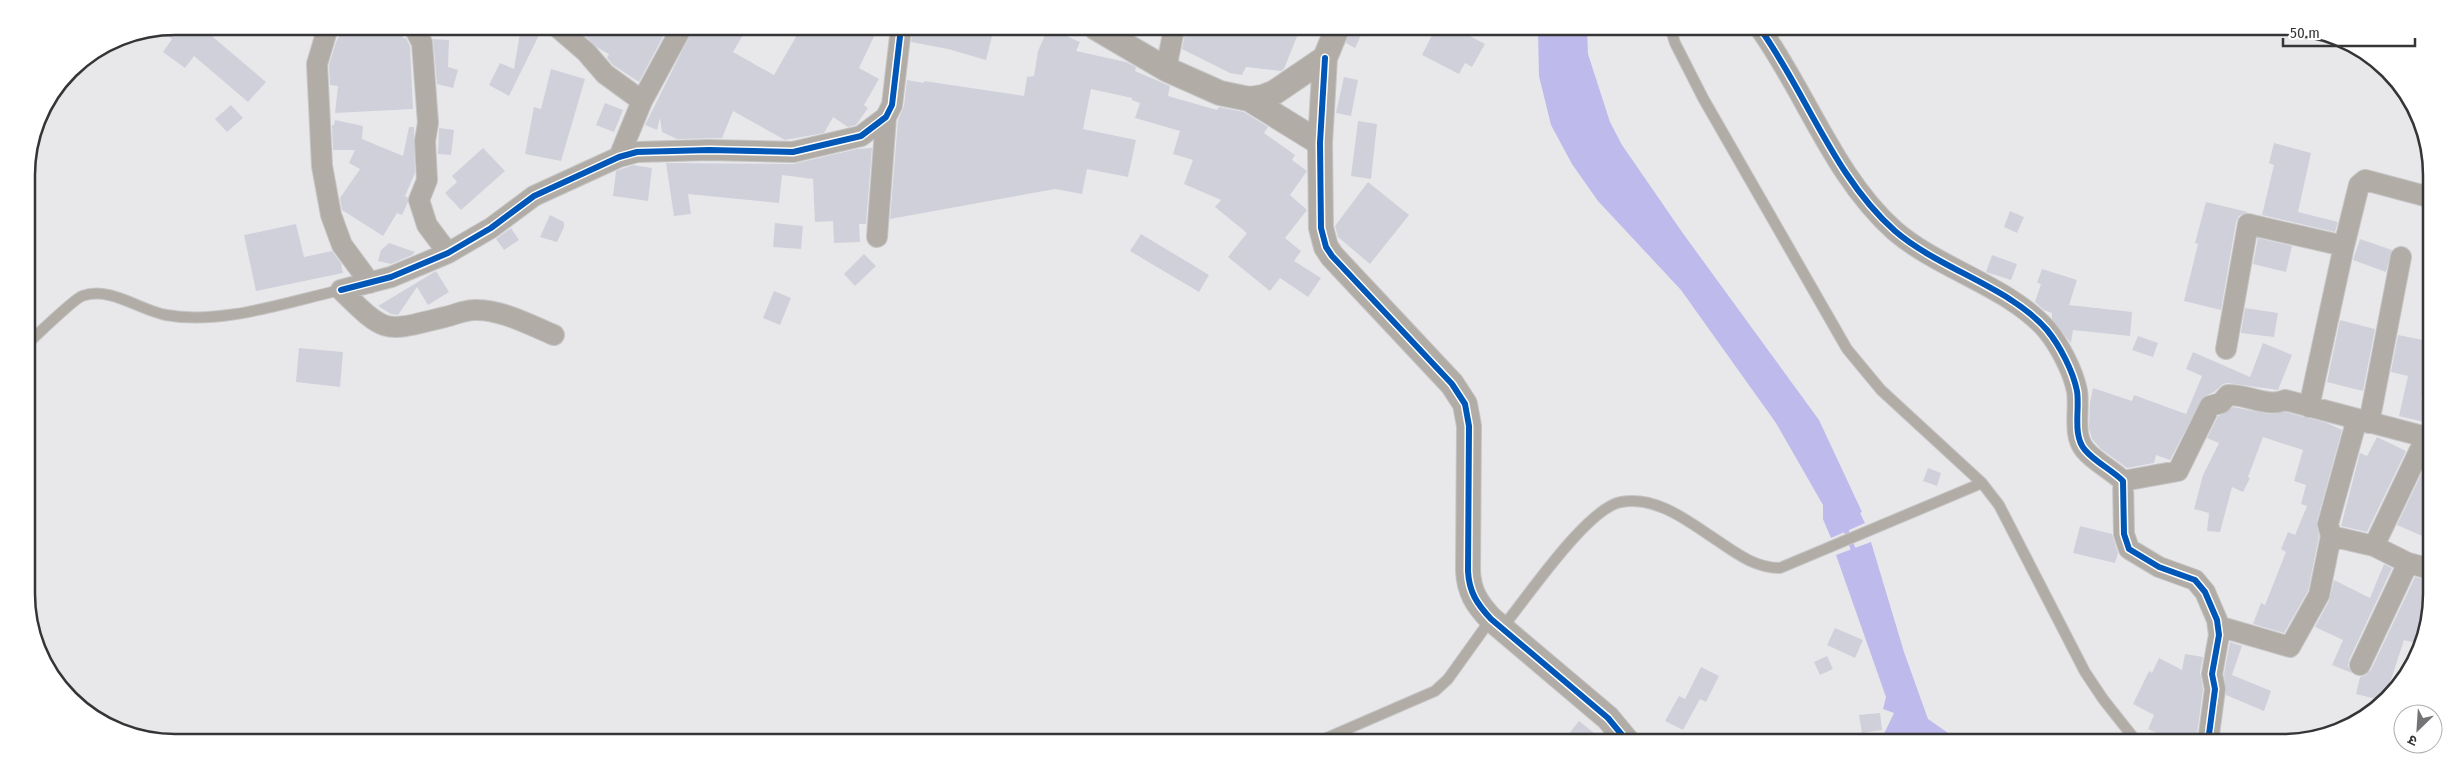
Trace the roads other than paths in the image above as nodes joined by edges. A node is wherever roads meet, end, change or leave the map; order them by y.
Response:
1 (326, 35) edge
2 (418, 35) edge
3 (576, 35) edge
4 (678, 35) edge
5 (900, 35) edge
6 (1108, 35) edge
7 (1173, 35) edge
8 (1335, 35) edge
9 (1673, 35) edge
10 (1765, 35) edge
11 (1325, 58) junction
12 (1166, 69) junction
13 (1249, 99) junction
14 (642, 102) junction
15 (886, 117) junction
16 (1320, 143) junction
17 (619, 157) junction
18 (2423, 195) edge
19 (877, 238) dead end
20 (2344, 246) junction
21 (448, 254) junction
22 (2401, 257) dead end
23 (370, 283) junction
24 (341, 290) junction
25 (554, 335) dead end
26 (35, 337) edge
27 (2226, 348) dead end
28 (2309, 407) junction
29 (2363, 421) junction
30 (2423, 436) edge
31 (2423, 445) edge
32 (2123, 481) junction
33 (1982, 483) junction
34 (2332, 536) junction
35 (2374, 546) junction
36 (2417, 565) edge
37 (1496, 624) junction
38 (2218, 626) junction
39 (2360, 665) dead end
40 (1336, 734) edge
41 (1621, 734) edge
42 (2131, 734) edge
43 (2209, 734) edge

1 - 23 street
2 - 21 street
3 - 14 street
4 - 14 street
5 - 15 street
6 - 12 street
7 - 12 street
8 - 11 street
9 - 33 lane
10 - 32 street
11 - 13 street
11 - 16 street
12 - 13 street
13 - 16 street
14 - 17 street
15 - 17 street
15 - 19 street
16 - 37 street
17 - 21 street
18 - 20 street
20 - 27 street
20 - 28 street
21 - 23 street
22 - 29 street
23 - 24 street
24 - 25 street
24 - 26 lane
28 - 29 street
28 - 32 street
29 - 30 street
29 - 34 street
31 - 35 street
32 - 38 street
33 - 37 lane
33 - 42 lane
34 - 35 street
34 - 38 street
35 - 36 street
36 - 39 street
37 - 40 lane
37 - 41 street
38 - 43 street

